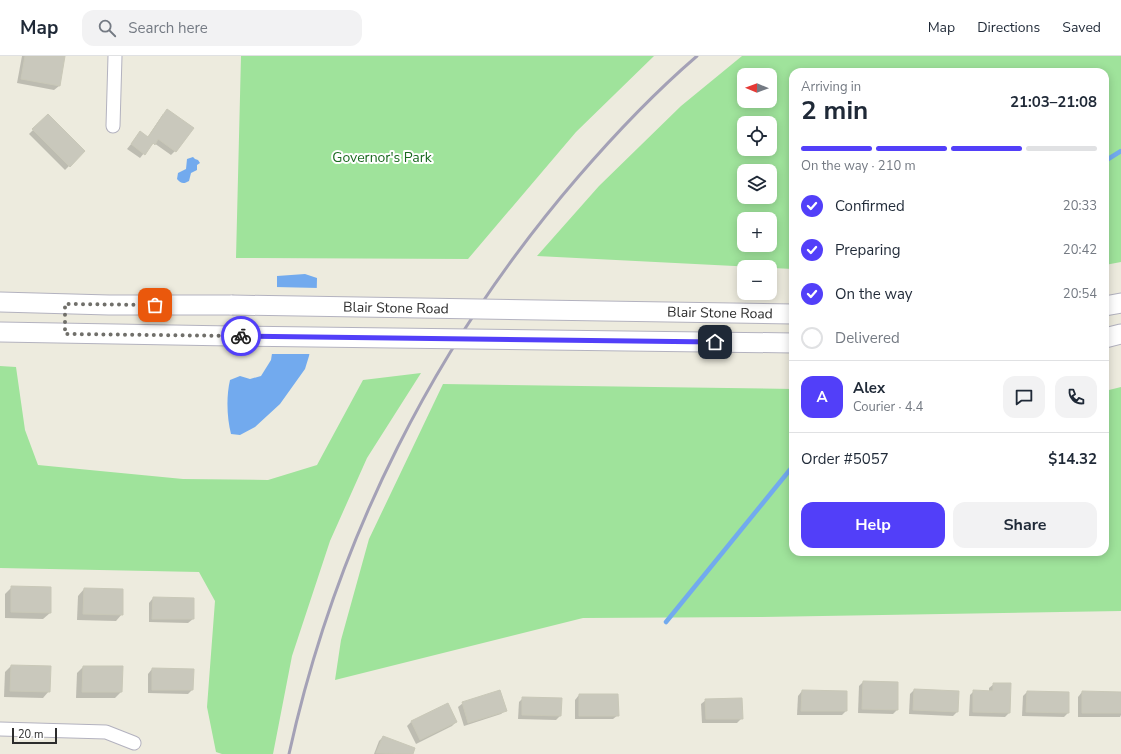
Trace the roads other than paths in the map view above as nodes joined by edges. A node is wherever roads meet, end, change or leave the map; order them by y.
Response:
1 (115, 56) edge
2 (113, 126) dead end
3 (0, 302) edge
4 (1121, 303) edge
5 (65, 304) junction
6 (1109, 305) edge
7 (789, 314) edge
8 (0, 332) edge
9 (65, 334) junction
10 (1121, 334) edge
11 (1109, 337) edge
12 (789, 343) edge
13 (0, 729) edge
14 (134, 743) dead end

1 - 2 street
3 - 5 main road, Blair Stone Road
4 - 6 main road
5 - 7 main road, Blair Stone Road, bridge
5 - 9 main road
8 - 9 main road, Blair Stone Road
9 - 12 main road, Blair Stone Road, bridge
10 - 11 main road
13 - 14 street

